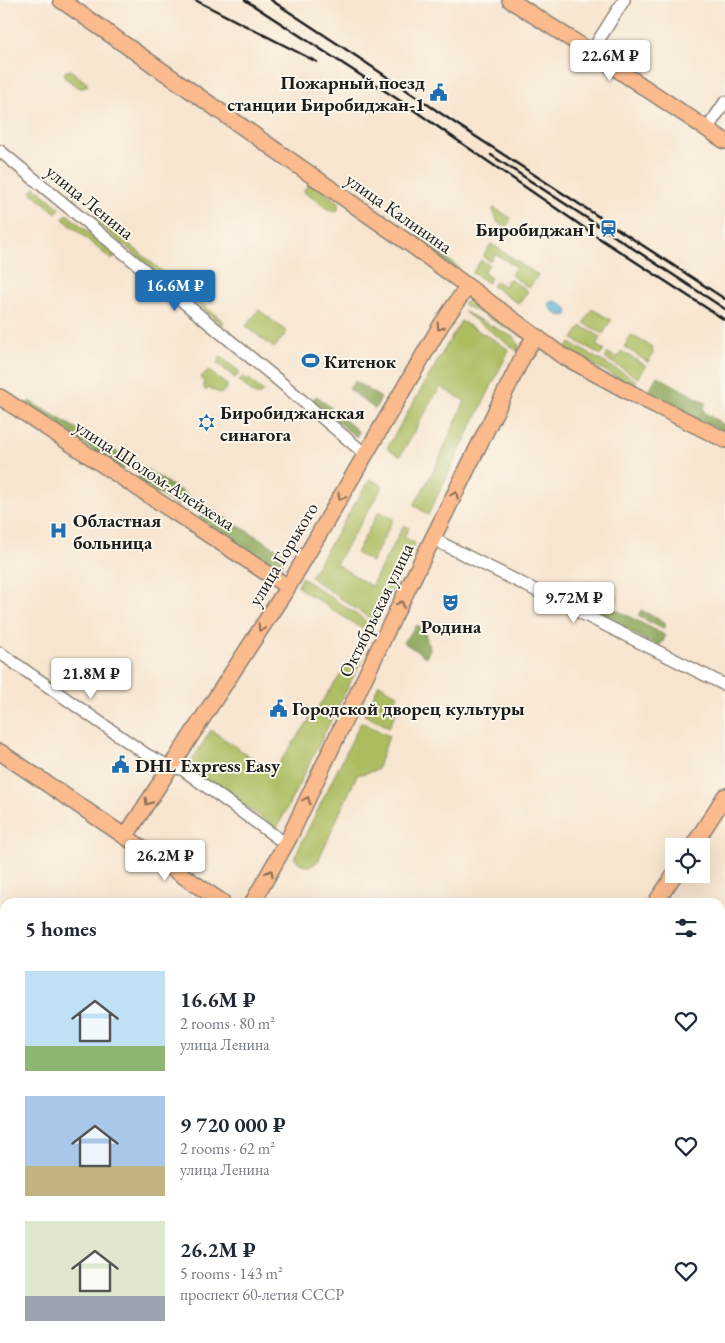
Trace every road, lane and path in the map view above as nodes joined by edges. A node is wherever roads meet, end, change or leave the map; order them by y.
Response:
1 (61, 0) edge
2 (510, 0) edge
3 (624, 0) edge
4 (591, 52) junction
5 (725, 102) edge
6 (707, 129) junction
7 (725, 141) edge
8 (0, 151) edge
9 (467, 287) junction
10 (535, 336) junction
11 (0, 398) edge
12 (725, 440) edge
13 (365, 454) junction
14 (433, 538) junction
15 (288, 587) junction
16 (0, 652) edge
17 (725, 685) edge
18 (0, 752) edge
19 (171, 767) junction
20 (725, 796) edge
21 (125, 837) junction
22 (698, 838) edge
23 (286, 844) junction
24 (670, 883) edge
25 (216, 898) edge
26 (255, 898) edge
27 (662, 898) edge

1 - 9 main road, улица Калинина
2 - 4 main road
3 - 4 street
4 - 6 main road
5 - 6 street
6 - 7 main road
8 - 13 street, улица Ленина
9 - 10 main road, улица Калинина
9 -> 13 main road, улица Горького
10 - 12 main road, улица Калинина
14 -> 10 main road, Октябрьская улица
11 - 15 main road, улица Шолом-Алейхема
13 -> 15 main road, улица Горького
14 - 17 street
23 -> 14 main road, Октябрьская улица
15 -> 19 main road, улица Горького
16 - 19 street
18 - 21 main road
19 -> 21 main road, улица Горького
19 - 23 street
20 - 22 main road
21 - 25 main road
26 -> 23 main road, Октябрьская улица
24 - 27 main road

